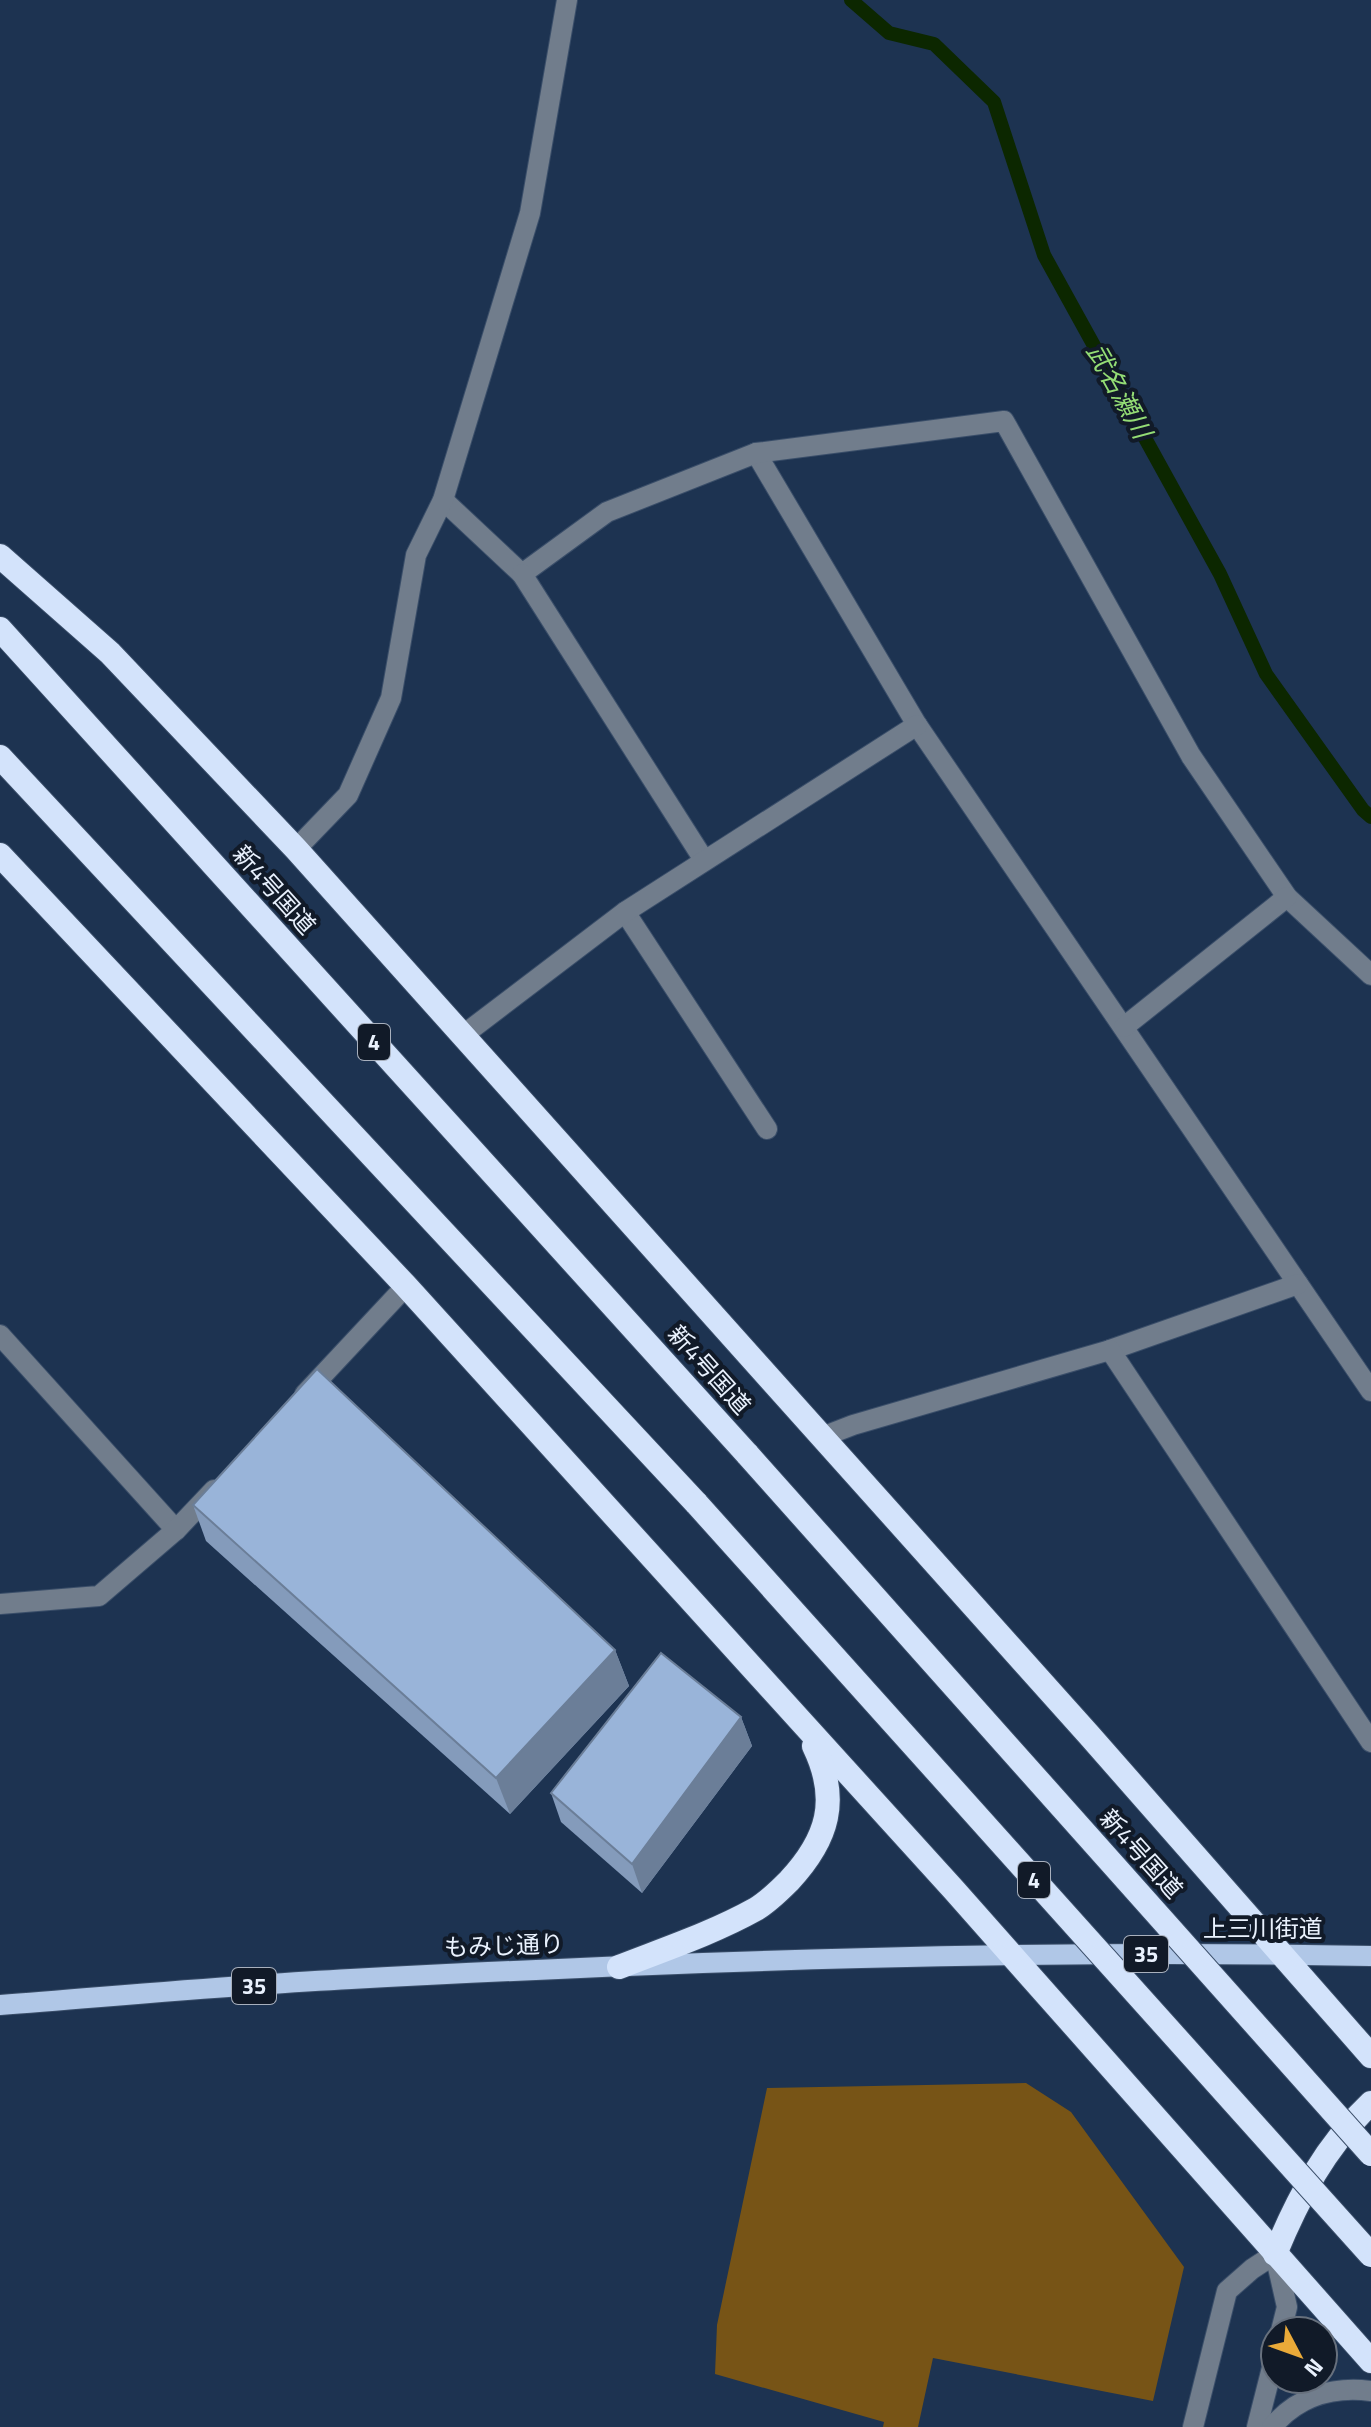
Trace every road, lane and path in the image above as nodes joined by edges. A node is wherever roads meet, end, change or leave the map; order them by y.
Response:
1 (567, 0) edge
2 (756, 453) junction
3 (443, 500) junction
4 (0, 556) edge
5 (522, 574) junction
6 (0, 629) edge
7 (917, 725) junction
8 (0, 757) edge
9 (296, 849) junction
10 (0, 855) edge
11 (704, 860) junction
12 (1287, 897) junction
13 (625, 912) junction
14 (1371, 975) edge
15 (1124, 1027) junction
16 (462, 1036) junction
17 (767, 1129) dead end
18 (1298, 1284) junction
19 (406, 1286) junction
20 (0, 1335) edge
21 (1110, 1350) junction
22 (1371, 1391) edge
23 (292, 1407) edge
24 (822, 1437) junction
25 (229, 1474) edge
26 (176, 1530) junction
27 (0, 1604) edge
28 (805, 1728) junction
29 (1371, 1742) edge
30 (1010, 1954) junction
31 (1281, 1954) junction
32 (1371, 1956) edge
33 (619, 1967) junction
34 (0, 2005) edge
35 (1371, 2056) edge
36 (1371, 2103) edge
37 (1371, 2154) edge
38 (1275, 2254) junction
39 (1371, 2255) edge
40 (1285, 2315) edge
41 (1371, 2361) edge
42 (1371, 2391) edge
43 (1265, 2395) edge
44 (1193, 2427) edge
45 (1257, 2427) edge
46 (1272, 2427) edge

1 - 3 street
2 - 5 street
2 - 7 street
2 - 12 street
3 - 5 street
3 - 9 street
4 - 9 highway
5 - 11 street
6 - 37 highway, 新4号国道 / 4, bridge
7 - 11 street
7 - 15 street
8 - 39 highway, 4, bridge
9 - 16 highway
10 - 19 highway
11 - 13 street
12 - 14 street
12 - 15 street
13 - 16 street
13 - 17 street
15 - 18 street
16 - 24 highway
18 - 21 street
18 - 22 street
19 - 23 street
19 - 28 highway
20 - 26 street
21 - 24 street
21 - 29 street
24 - 31 highway
25 - 26 street
26 - 27 street
28 - 30 highway
28 - 33 highway
30 - 31 main road, 上三川街道 / 35
30 - 33 main road, もみじ通り / 35
30 - 38 highway
31 - 32 main road, 上三川街道 / 35
31 - 35 highway
33 - 34 main road, もみじ通り / 35
36 - 38 highway
38 - 40 street
38 - 41 highway
38 - 44 street
42 - 46 street
43 - 45 street

